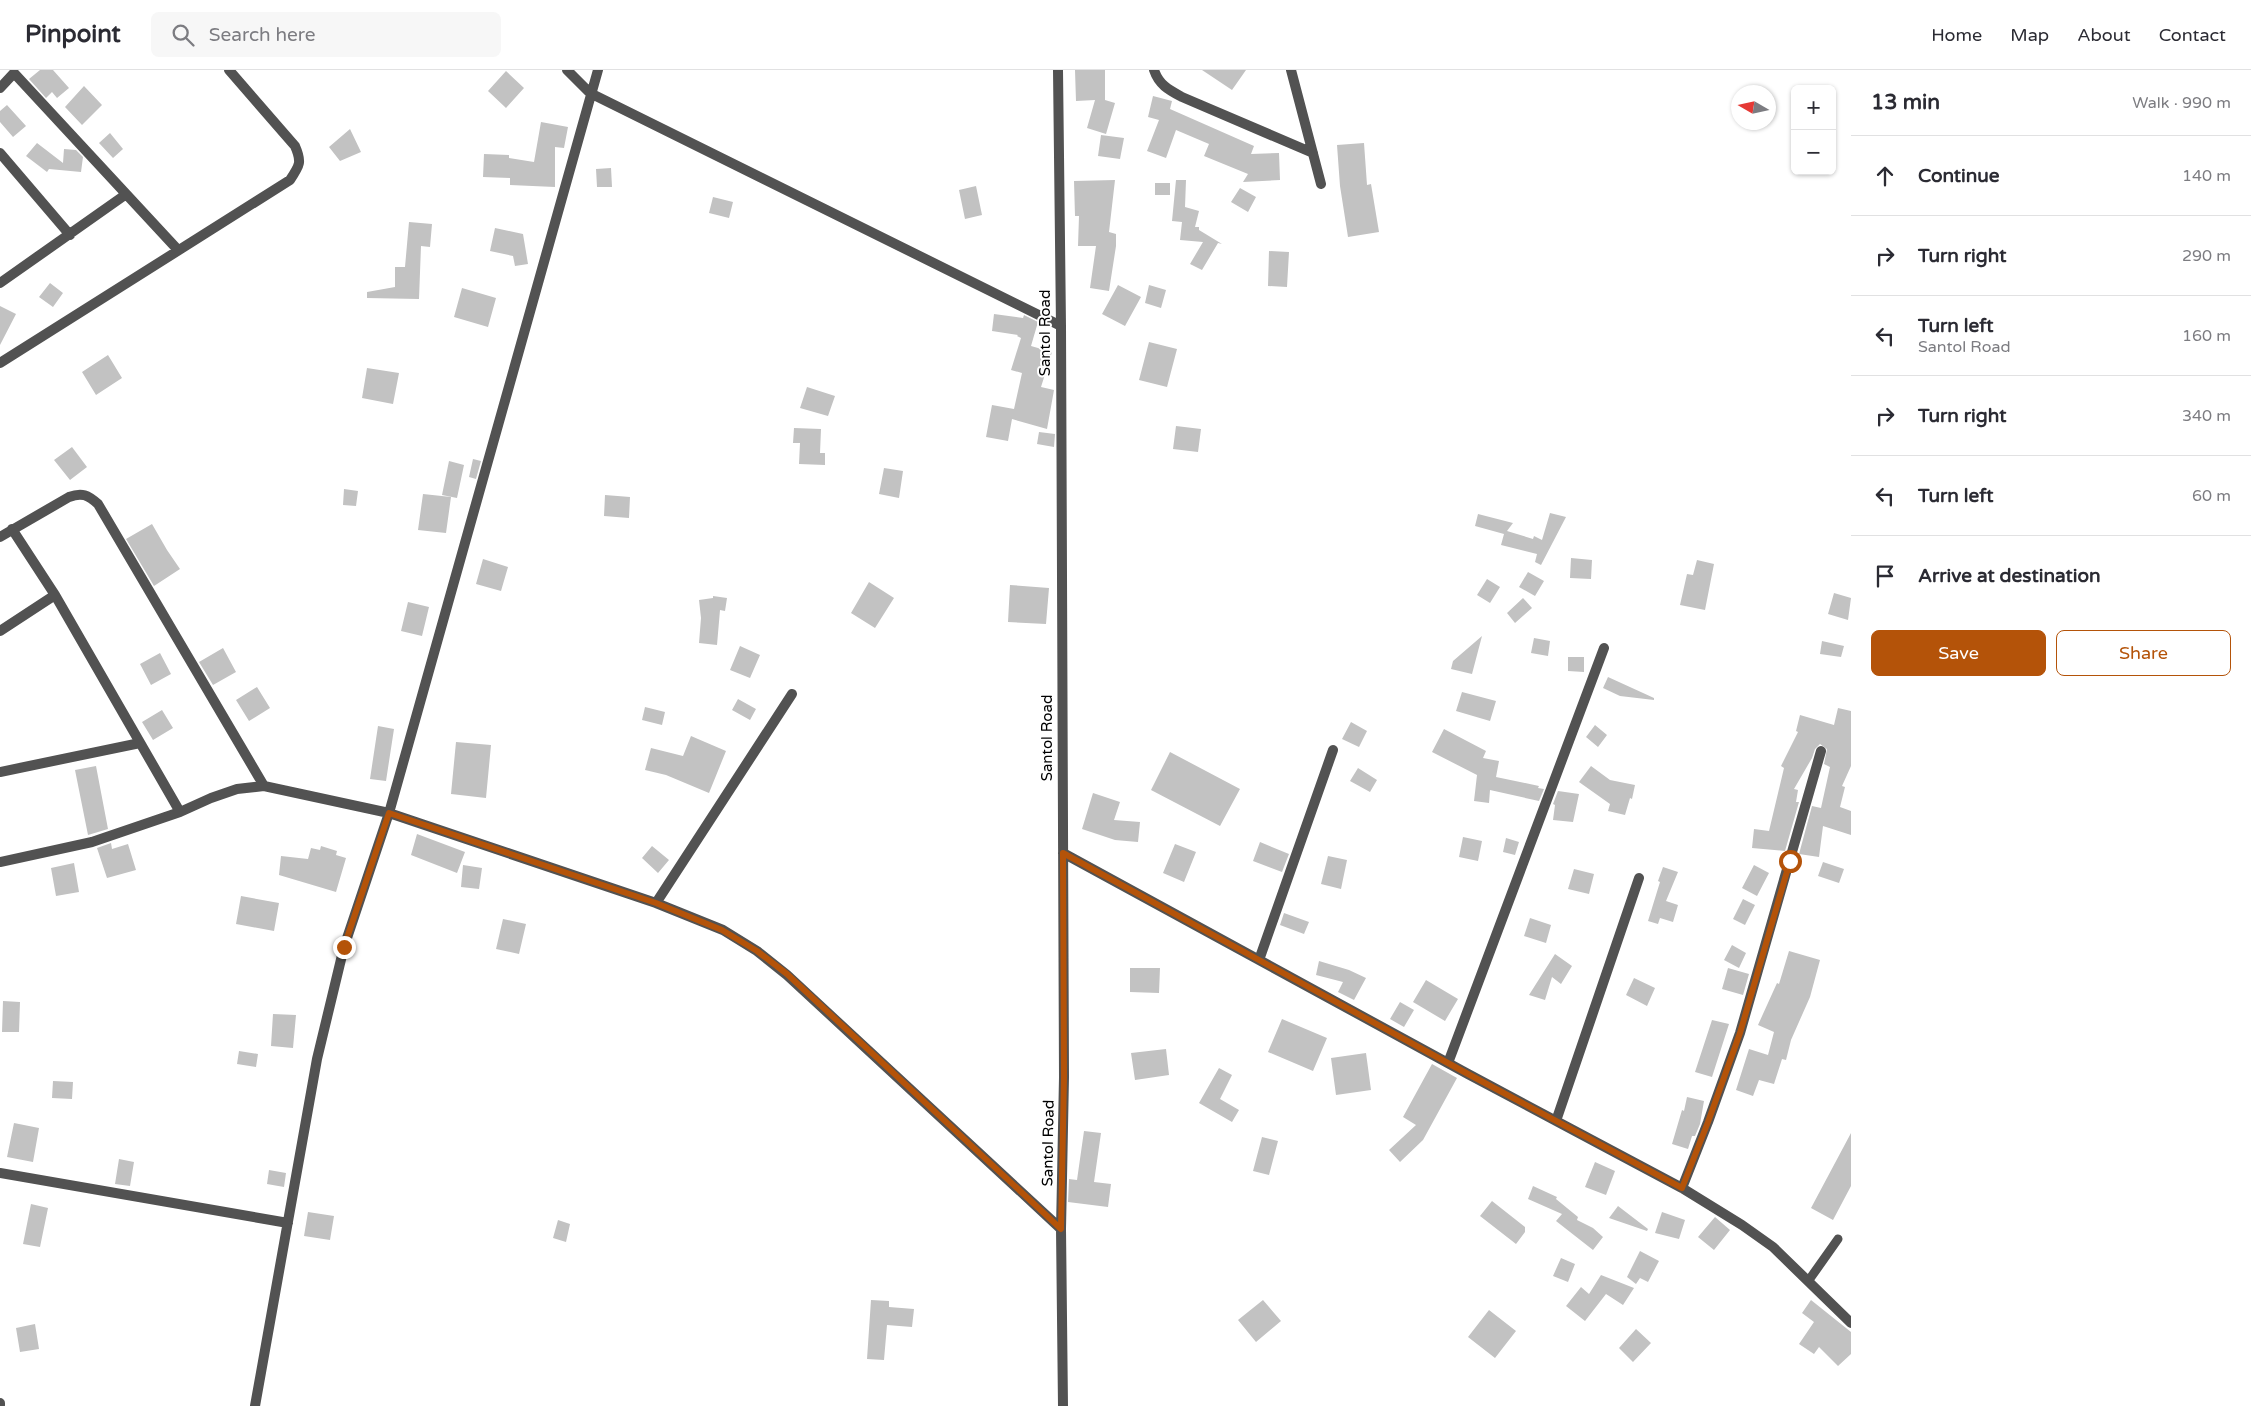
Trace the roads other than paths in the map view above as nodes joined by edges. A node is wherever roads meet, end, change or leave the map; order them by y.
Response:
1 (229, 70) edge
2 (567, 70) edge
3 (598, 70) edge
4 (1058, 70) edge
5 (1154, 70) edge
6 (1292, 70) edge
7 (13, 71) edge
8 (0, 88) edge
9 (590, 93) junction
10 (0, 153) edge
11 (1313, 153) junction
12 (1321, 184) dead end
13 (125, 195) junction
14 (70, 235) junction
15 (178, 250) junction
16 (0, 283) edge
17 (1061, 326) junction
18 (0, 363) edge
19 (12, 529) junction
20 (0, 537) edge
21 (55, 595) junction
22 (0, 631) edge
23 (1604, 648) dead end
24 (792, 694) dead end
25 (140, 743) junction
26 (1333, 750) dead end
27 (1822, 751) dead end
28 (0, 772) edge
29 (264, 786) junction
30 (180, 812) junction
31 (389, 813) junction
32 (1063, 853) junction
33 (0, 862) edge
34 (1639, 878) dead end
35 (656, 903) junction
36 (1259, 960) junction
37 (1448, 1063) junction
38 (1556, 1121) junction
39 (0, 1173) edge
40 (1682, 1188) junction
41 (288, 1223) junction
42 (1061, 1229) junction
43 (1838, 1239) dead end
44 (1809, 1280) junction
45 (1851, 1323) edge
46 (255, 1406) edge
47 (1063, 1406) edge

1 - 15 street
2 - 9 street
3 - 9 street
4 - 17 street, Santol Road
5 - 11 street
6 - 11 street
7 - 8 street
7 - 13 street
9 - 17 street
9 - 31 street
10 - 14 street
11 - 12 street
13 - 14 street
13 - 15 street
14 - 16 street
15 - 18 street
17 - 32 street, Santol Road
19 - 20 street
19 - 21 street
19 - 29 street
21 - 22 street
21 - 25 street
23 - 37 street
24 - 35 street
25 - 28 street
25 - 30 street
26 - 36 street
27 - 40 street
29 - 30 street
29 - 31 street
30 - 33 street
31 - 35 street
31 - 41 street
32 - 36 street
32 - 42 street, Santol Road
34 - 38 street
35 - 42 street
36 - 37 street
37 - 38 street
38 - 40 street
39 - 41 street
40 - 44 street
41 - 46 street
42 - 47 street, Santol Road
43 - 44 lane
44 - 45 street

